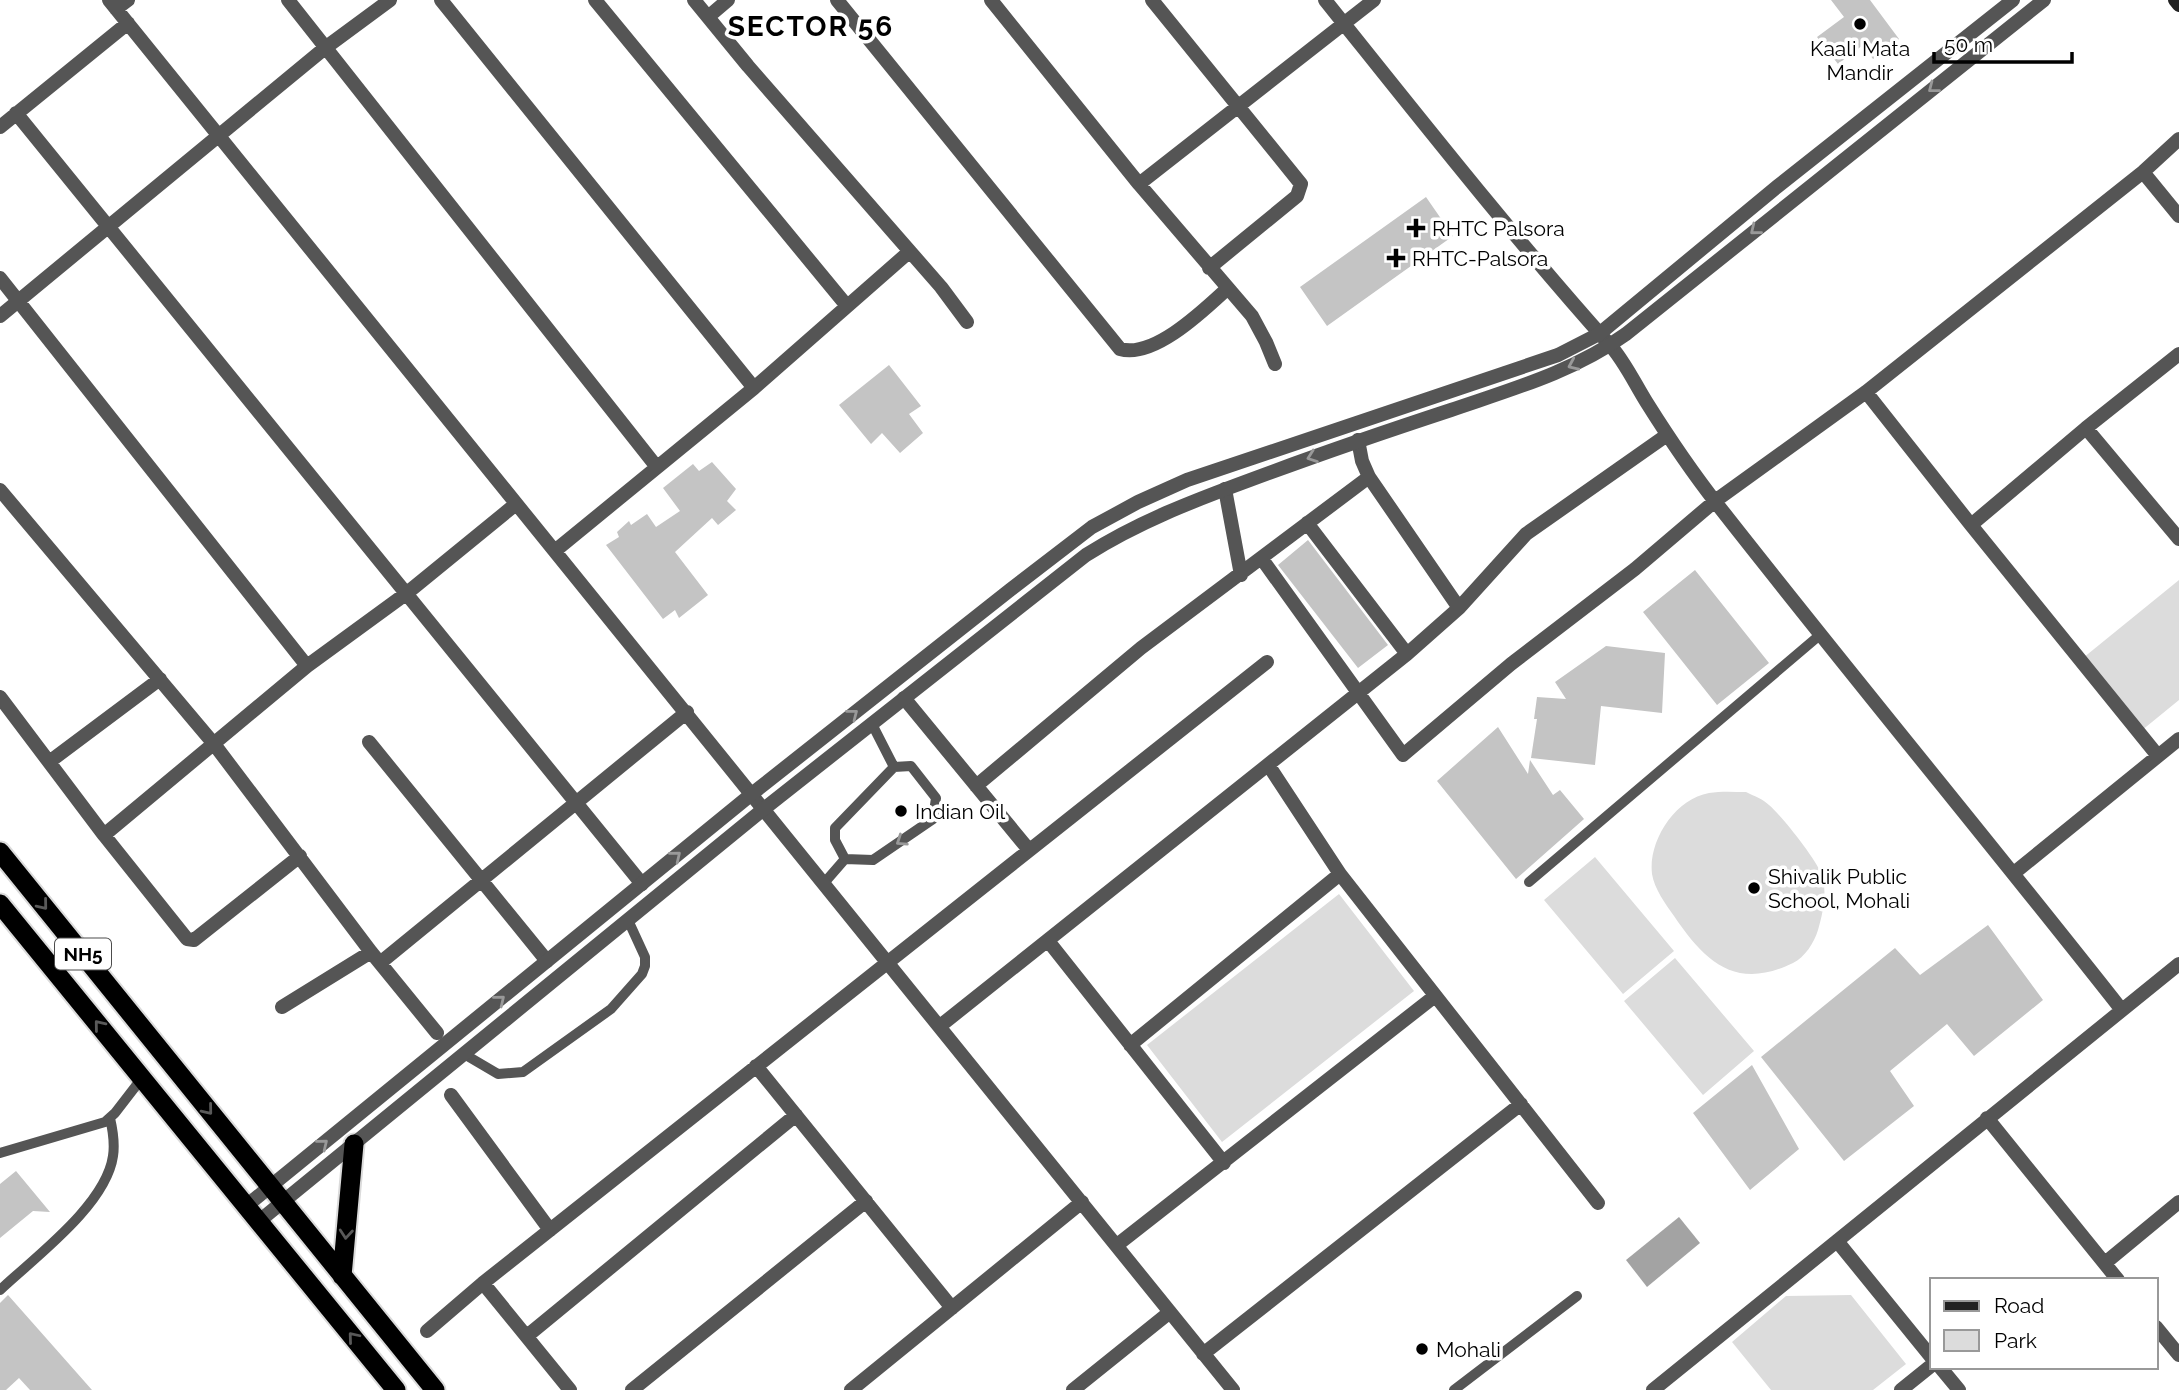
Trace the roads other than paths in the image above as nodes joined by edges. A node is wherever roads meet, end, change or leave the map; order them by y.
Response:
1 (288, 0) edge
2 (390, 0) edge
3 (440, 0) edge
4 (595, 0) edge
5 (694, 0) edge
6 (728, 0) edge
7 (837, 0) edge
8 (991, 0) edge
9 (1152, 0) edge
10 (1325, 0) edge
11 (1374, 0) edge
12 (2013, 0) edge
13 (2044, 0) edge
14 (2175, 0) edge
15 (118, 3) edge
16 (2179, 5) edge
17 (708, 17) junction
18 (128, 23) junction
19 (1343, 23) junction
20 (325, 48) junction
21 (1239, 107) junction
22 (16, 113) junction
23 (0, 127) edge
24 (220, 136) junction
25 (2179, 139) edge
26 (2143, 172) junction
27 (1139, 184) junction
28 (2179, 216) edge
29 (110, 227) junction
30 (909, 252) junction
31 (1209, 268) junction
32 (0, 278) edge
33 (1227, 288) junction
34 (20, 302) junction
35 (847, 306) junction
36 (0, 316) edge
37 (967, 322) dead end
38 (1599, 334) junction
39 (1611, 345) junction
40 (2179, 354) edge
41 (1275, 365) dead end
42 (754, 388) junction
43 (1866, 392) junction
44 (1352, 423) junction
45 (2086, 428) junction
46 (1667, 435) junction
47 (1358, 440) junction
48 (656, 466) junction
49 (1369, 477) junction
50 (1225, 489) junction
51 (0, 490) edge
52 (1714, 501) junction
53 (516, 504) junction
54 (1307, 523) junction
55 (1971, 526) junction
56 (2179, 540) edge
57 (556, 551) junction
58 (1262, 559) junction
59 (1241, 575) junction
60 (407, 593) junction
61 (1459, 608) junction
62 (1821, 634) junction
63 (1407, 654) junction
64 (1267, 662) dead end
65 (307, 666) junction
66 (160, 679) junction
67 (1359, 691) junction
68 (0, 697) edge
69 (904, 698) junction
70 (687, 712) junction
71 (872, 724) junction
72 (2179, 739) edge
73 (369, 742) dead end
74 (214, 744) junction
75 (2158, 756) junction
76 (49, 762) junction
77 (1269, 766) junction
78 (894, 767) junction
79 (976, 786) junction
80 (753, 793) junction
81 (577, 803) junction
82 (765, 808) junction
83 (104, 835) junction
84 (1029, 850) junction
85 (0, 852) edge
86 (300, 856) junction
87 (845, 859) junction
88 (2014, 873) junction
89 (1340, 874) junction
90 (481, 880) junction
91 (1529, 881) dead end
92 (825, 882) junction
93 (642, 884) junction
94 (0, 904) edge
95 (628, 920) junction
96 (1049, 942) junction
97 (376, 958) junction
98 (547, 961) junction
99 (888, 961) junction
100 (2179, 964) edge
101 (1435, 996) junction
102 (282, 1007) dead end
103 (2120, 1009) junction
104 (940, 1026) junction
105 (437, 1033) dead end
106 (1130, 1045) junction
107 (464, 1054) junction
108 (756, 1066) junction
109 (142, 1078) junction
110 (451, 1095) dead end
111 (1521, 1104) junction
112 (796, 1115) junction
113 (110, 1118) junction
114 (1987, 1118) junction
115 (354, 1144) junction
116 (0, 1153) edge
117 (1224, 1163) junction
118 (270, 1187) junction
119 (866, 1201) junction
120 (283, 1202) junction
121 (1082, 1202) junction
122 (2179, 1202) edge
123 (1598, 1203) dead end
124 (252, 1214) junction
125 (550, 1230) junction
126 (1837, 1241) junction
127 (1116, 1245) junction
128 (2105, 1263) junction
129 (342, 1276) junction
130 (2116, 1278) edge
131 (483, 1283) junction
132 (0, 1290) edge
133 (1577, 1296) dead end
134 (952, 1308) junction
135 (1170, 1312) junction
136 (2158, 1328) edge
137 (427, 1331) dead end
138 (527, 1336) junction
139 (1203, 1354) junction
140 (2179, 1354) edge
141 (1930, 1356) edge
142 (1930, 1367) edge
143 (1942, 1369) edge
144 (396, 1390) edge
145 (435, 1390) edge
146 (570, 1390) edge
147 (632, 1390) edge
148 (851, 1390) edge
149 (1073, 1390) edge
150 (1233, 1390) edge
151 (1454, 1390) edge
152 (1653, 1390) edge
153 (1901, 1390) edge
154 (1959, 1390) edge

1 - 20 street
2 - 20 street
3 - 42 street
4 - 35 street
5 - 17 street
6 - 17 street
7 - 33 street
8 - 27 street
9 - 21 street
10 - 19 street
11 - 19 street
12 - 38 street
13 -> 39 street
14 - 16 main road
15 - 18 street
17 - 30 street
18 - 22 street
18 - 24 street
19 - 21 street
19 - 38 street
20 - 24 street
20 - 48 street
21 - 27 street
21 - 31 street
22 - 23 street
22 - 29 street
24 - 29 street
24 - 53 street
25 - 26 street
26 - 28 street
26 - 43 street
27 - 31 street
29 - 34 street
29 - 60 street
30 - 35 street
30 - 37 street
31 - 33 street
32 - 34 street
33 - 41 street
34 - 36 street
34 - 65 street
35 - 42 street
38 - 39 street
38 - 44 street
39 - 46 street
39 -> 47 street
40 - 45 street
42 - 48 street
43 - 52 street
43 - 55 street
44 - 47 street
80 -> 44 street
45 - 55 street
45 - 56 street
46 - 52 street
46 - 61 street
47 - 49 street
47 -> 50 street
48 - 57 street
49 - 54 street
49 - 61 street
50 - 59 street
50 - 69 street
51 - 66 street
52 - 62 street
52 - 67 street
53 - 57 street
53 - 60 street
54 - 58 street
54 - 63 street
55 - 75 street
57 - 70 street
58 - 59 street
58 - 67 street
59 - 79 street
60 - 65 street
60 - 81 street
61 - 63 street
62 - 88 street
62 - 91 lane
63 - 67 street
64 - 84 street
65 - 74 street
66 - 74 street
66 - 76 street
67 - 77 street
68 - 76 street
69 - 71 street
69 - 79 street
70 - 80 street
70 - 81 street
71 - 78 lane
71 - 82 street
72 - 75 street
73 - 90 street
74 - 83 street
74 - 86 street
75 - 88 street
76 - 83 street
77 - 89 street
77 - 96 street
78 - 87 lane
78 -> 87 lane
79 - 84 street
80 - 82 street
93 -> 80 street
81 - 90 street
81 - 93 street
82 - 92 street
82 - 95 street
83 - 86 street
84 - 99 street
85 -> 118 highway, NH5
86 - 97 street
87 - 92 lane
88 - 103 street
89 - 101 street
89 - 106 street
90 - 97 street
90 - 98 street
92 - 99 street
93 - 98 street
109 -> 94 highway, NH5
95 - 107 street
95 - 107 lane
96 - 104 street
96 - 106 street
97 - 102 street
97 - 105 street
118 -> 98 street
99 - 104 street
99 - 108 street
100 - 103 street
101 - 111 street
101 - 117 street
103 - 114 street
104 - 121 street
106 - 117 street
107 - 115 street
108 - 112 street
108 - 125 street
109 - 113 lane
109 - 124 highway, NH5
110 - 125 street
111 - 123 street
111 - 139 street
112 - 119 street
112 - 138 street
113 - 116 lane
113 - 132 lane
114 - 126 street
114 - 128 street
115 - 120 street
115 -> 129 highway
117 - 127 street
118 - 120 highway, NH5
118 - 124 street
119 - 134 street
119 - 147 street
120 - 124 street
120 - 129 highway, NH5
121 - 127 street
121 - 134 street
122 - 128 street
144 -> 124 highway, NH5
125 - 131 street
126 - 141 street
126 - 152 street
127 - 135 street
128 - 130 street
129 - 145 highway, NH5
131 - 137 street
131 - 138 street
133 - 151 lane
134 - 148 street
135 - 139 street
135 - 149 street
136 - 140 street
138 - 146 street
139 - 150 street
142 - 153 street
143 - 154 street

